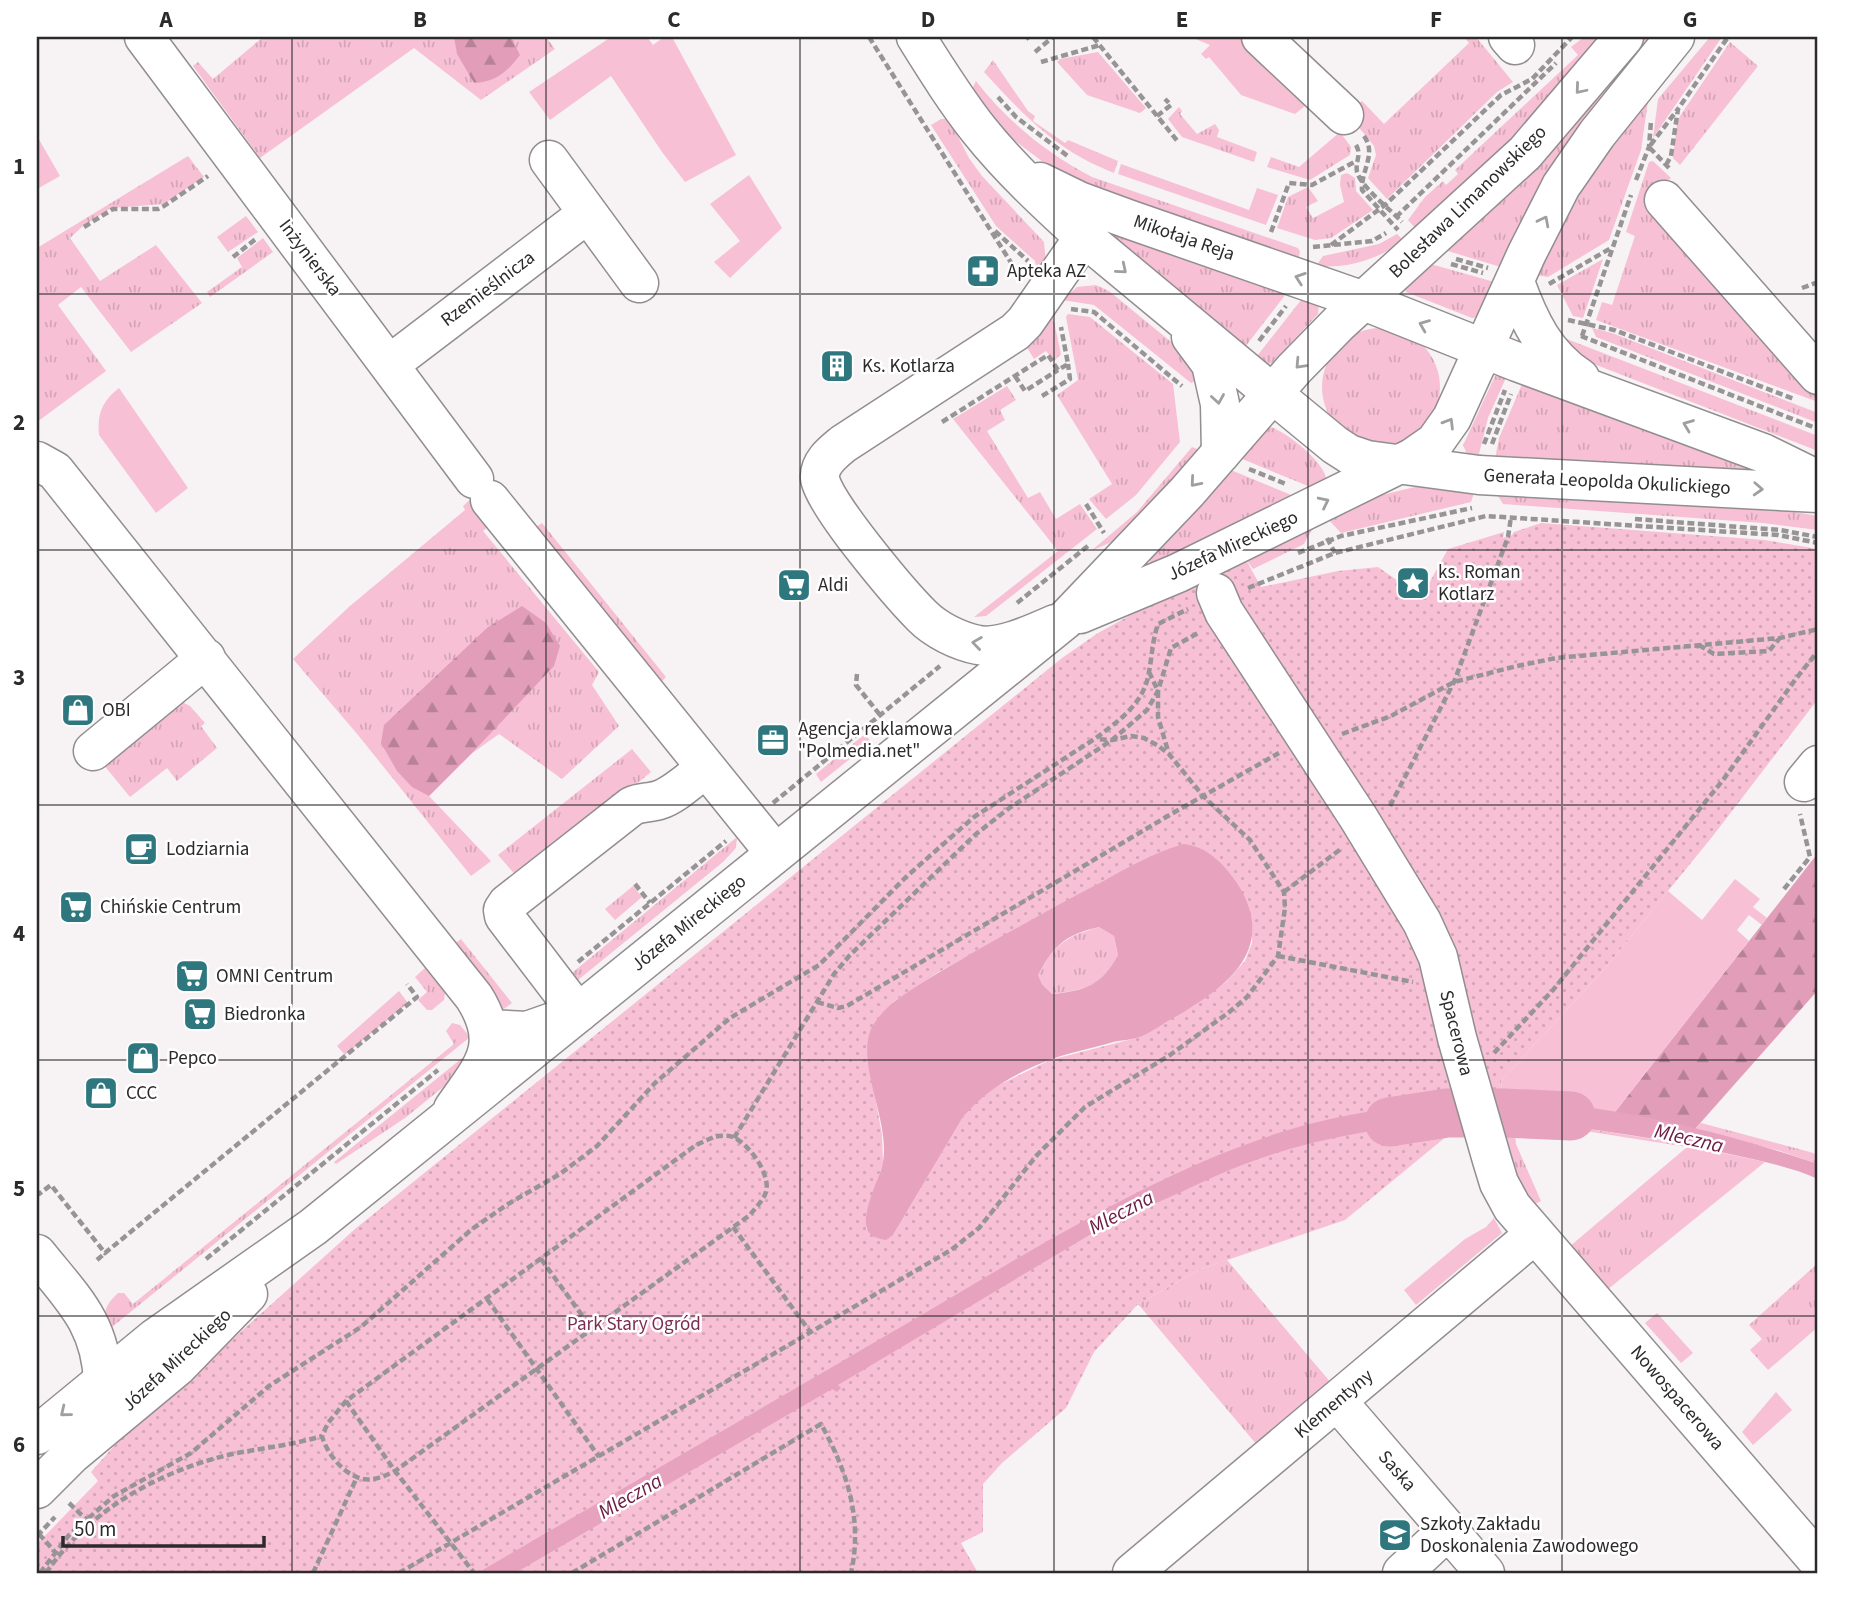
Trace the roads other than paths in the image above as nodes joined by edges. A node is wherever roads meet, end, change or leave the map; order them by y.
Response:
1 (144, 37) edge
2 (916, 37) edge
3 (1261, 37) edge
4 (1624, 37) edge
5 (1675, 37) edge
6 (1344, 114) road end
7 (549, 160) dead end
8 (1009, 162) junction
9 (1665, 182) road end
10 (587, 214) junction
11 (1084, 237) junction
12 (1517, 279) junction
13 (639, 283) dead end
14 (1160, 300) junction
15 (1364, 301) junction
16 (1484, 349) junction
17 (390, 364) junction
18 (1818, 375) edge
19 (1273, 394) junction
20 (1619, 399) junction
21 (1232, 459) junction
22 (37, 461) edge
23 (1397, 465) junction
24 (1818, 480) edge
25 (1818, 493) edge
26 (1221, 604) road end
27 (1065, 620) junction
28 (206, 658) junction
29 (93, 751) dead end
30 (706, 768) junction
31 (775, 853) junction
32 (578, 1013) junction
33 (489, 1029) junction
34 (446, 1119) junction
35 (313, 1227) junction
36 (1535, 1234) junction
37 (37, 1254) edge
38 (88, 1319) junction
39 (155, 1338) junction
40 (103, 1382) junction
41 (1337, 1401) junction
42 (37, 1435) edge
43 (37, 1489) edge
44 (1448, 1531) junction
45 (1818, 1561) edge
46 (1132, 1573) edge
47 (1402, 1573) edge
48 (1485, 1573) edge

1 - 17 main road, Inżynierska
2 - 8 main road, Mikołaja Reja
3 - 6 main road
4 -> 15 main road, Bolesława Limanowskiego
12 -> 5 main road
7 - 10 main road
8 - 11 main road, Mikołaja Reja
15 -> 8 main road, Mikołaja Reja
9 - 18 main road
10 - 13 main road
10 - 17 main road, Rzemieślnicza
11 -> 14 main road, Mikołaja Reja
27 -> 11 main road
12 - 16 main road
12 - 20 main road
14 - 19 main road, Mikołaja Reja
14 -> 21 main road
16 -> 15 main road, Mikołaja Reja
15 -> 19 main road, Bolesława Limanowskiego
16 - 20 main road
23 -> 16 main road, Józefa Mireckiego
17 - 30 main road, Inżynierska
19 - 21 main road, Józefa Mireckiego
19 - 23 main road, Generała Leopolda Okulickiego
24 -> 20 main road
21 -> 27 main road, Józefa Mireckiego
22 - 28 main road
23 -> 25 main road, Generała Leopolda Okulickiego
27 -> 23 main road, Józefa Mireckiego
26 - 36 main road, Spacerowa
27 - 31 main road, Józefa Mireckiego
28 - 29 main road
28 - 33 main road
30 - 31 main road, Inżynierska
30 - 32 main road
31 - 32 main road, Józefa Mireckiego
32 - 33 main road
32 - 34 main road, Józefa Mireckiego
33 - 34 main road
34 - 35 main road, Józefa Mireckiego
35 - 39 main road, Józefa Mireckiego
35 - 43 main road, Józefa Mireckiego
36 - 41 main road, Klementyny
36 - 45 main road, Nowospacerowa
37 - 38 main road
38 - 39 main road
38 - 40 main road
39 - 40 main road, Józefa Mireckiego
40 -> 42 main road, Józefa Mireckiego
41 - 44 main road, Saska
41 - 46 main road, Klementyny
44 - 47 main road
44 - 48 main road, Saska

